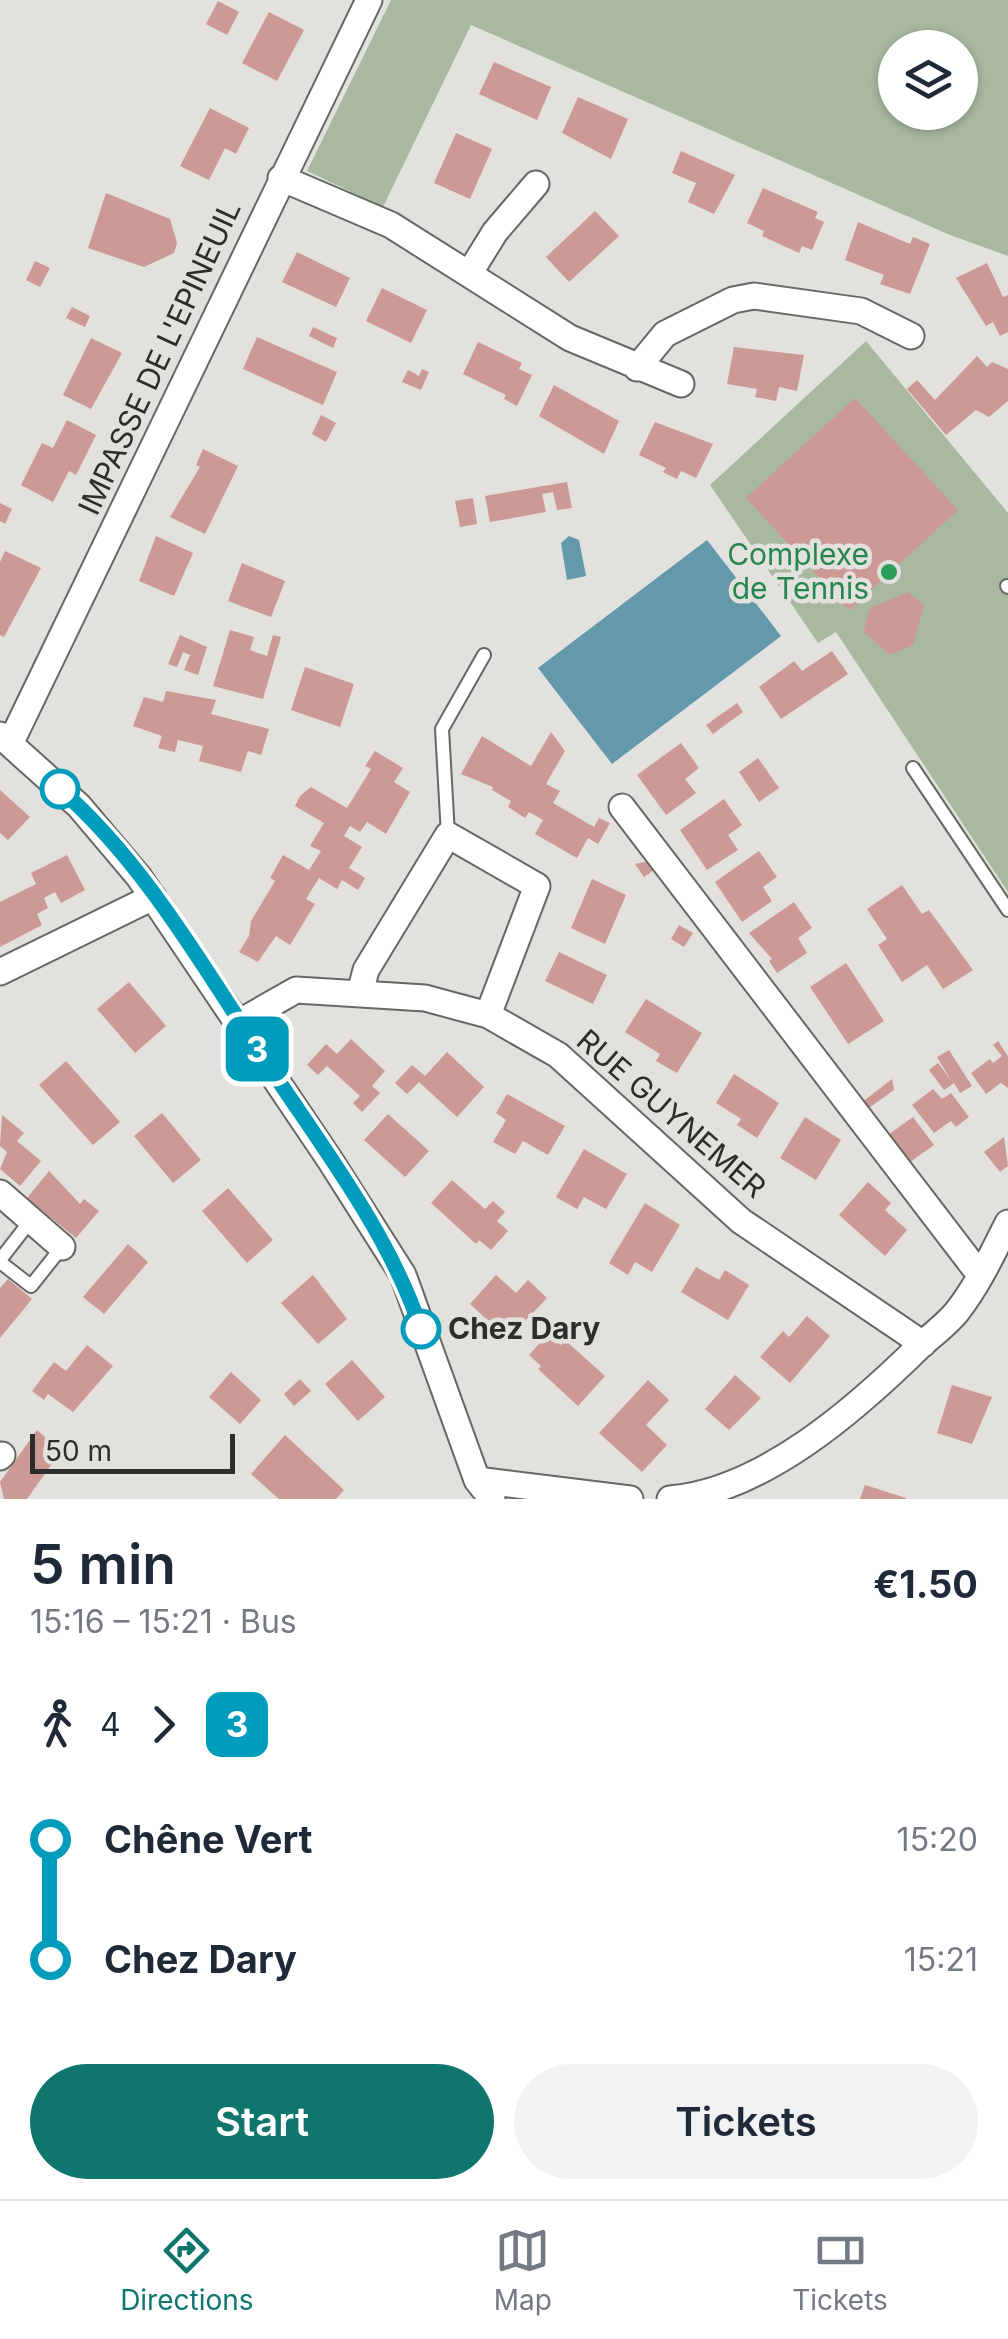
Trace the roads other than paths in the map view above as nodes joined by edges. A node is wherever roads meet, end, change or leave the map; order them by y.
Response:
1 (370, 0) edge
2 (280, 178) junction
3 (536, 184) dead end
4 (469, 274) junction
5 (911, 336) dead end
6 (637, 368) junction
7 (681, 384) dead end
8 (484, 655) dead end
9 (5, 740) edge
10 (914, 768) dead end
11 (622, 808) dead end
12 (448, 835) junction
13 (153, 897) junction
14 (1008, 910) edge
15 (0, 972) edge
16 (360, 993) junction
17 (488, 1015) junction
18 (240, 1022) junction
19 (0, 1194) edge
20 (31, 1220) junction
21 (1008, 1223) edge
22 (62, 1247) joint
23 (0, 1261) edge
24 (980, 1275) junction
25 (923, 1344) junction
26 (477, 1493) edge
27 (630, 1499) edge
28 (670, 1499) edge

1 - 2 street, IMPASSE DE L'EPINEUIL
2 - 4 street
2 - 9 street, IMPASSE DE L'EPINEUIL
3 - 4 street
4 - 6 street
5 - 6 street
6 - 7 street
8 - 12 lane
9 - 13 street
10 - 14 lane
11 - 24 street
12 - 16 street
12 - 17 street
13 - 15 street
13 - 18 street
16 - 17 street, RUE GUYNEMER
16 - 18 street, RUE GUYNEMER
17 - 25 street, RUE GUYNEMER
18 - 26 street
19 - 20 street
20 - 22 street
20 - 23 lane
21 - 24 street
22 - 23 lane
24 - 25 street
25 - 28 street
26 - 27 street

